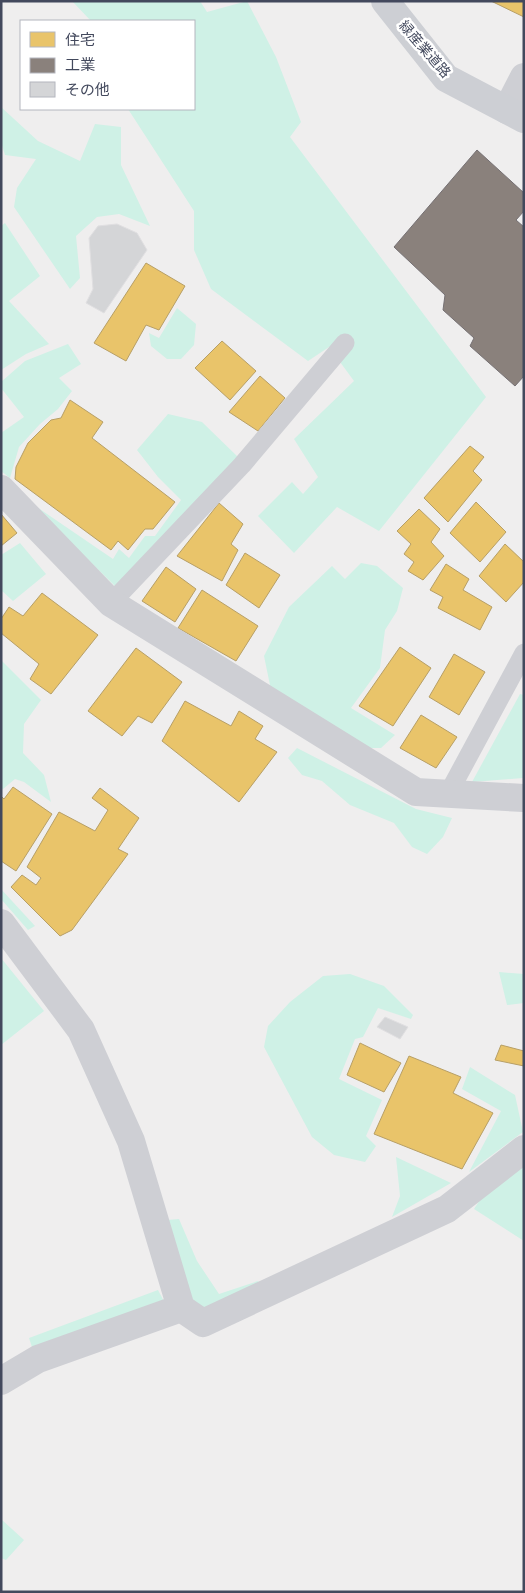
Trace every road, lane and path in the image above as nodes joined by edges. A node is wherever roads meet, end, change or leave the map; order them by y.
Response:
1 (385, 1) edge
2 (524, 77) edge
3 (515, 114) edge
4 (345, 343) dead end
5 (1, 489) edge
6 (111, 603) junction
7 (524, 653) edge
8 (448, 794) junction
9 (524, 798) edge
10 (1, 923) edge
11 (524, 1149) edge
12 (181, 1308) junction
13 (1, 1381) edge

1 - 3 main road, 緑産業道路
2 - 3 street
4 - 6 lane
5 - 6 street
6 - 8 street
7 - 8 lane
8 - 9 street
10 - 12 street
11 - 12 street
12 - 13 street

